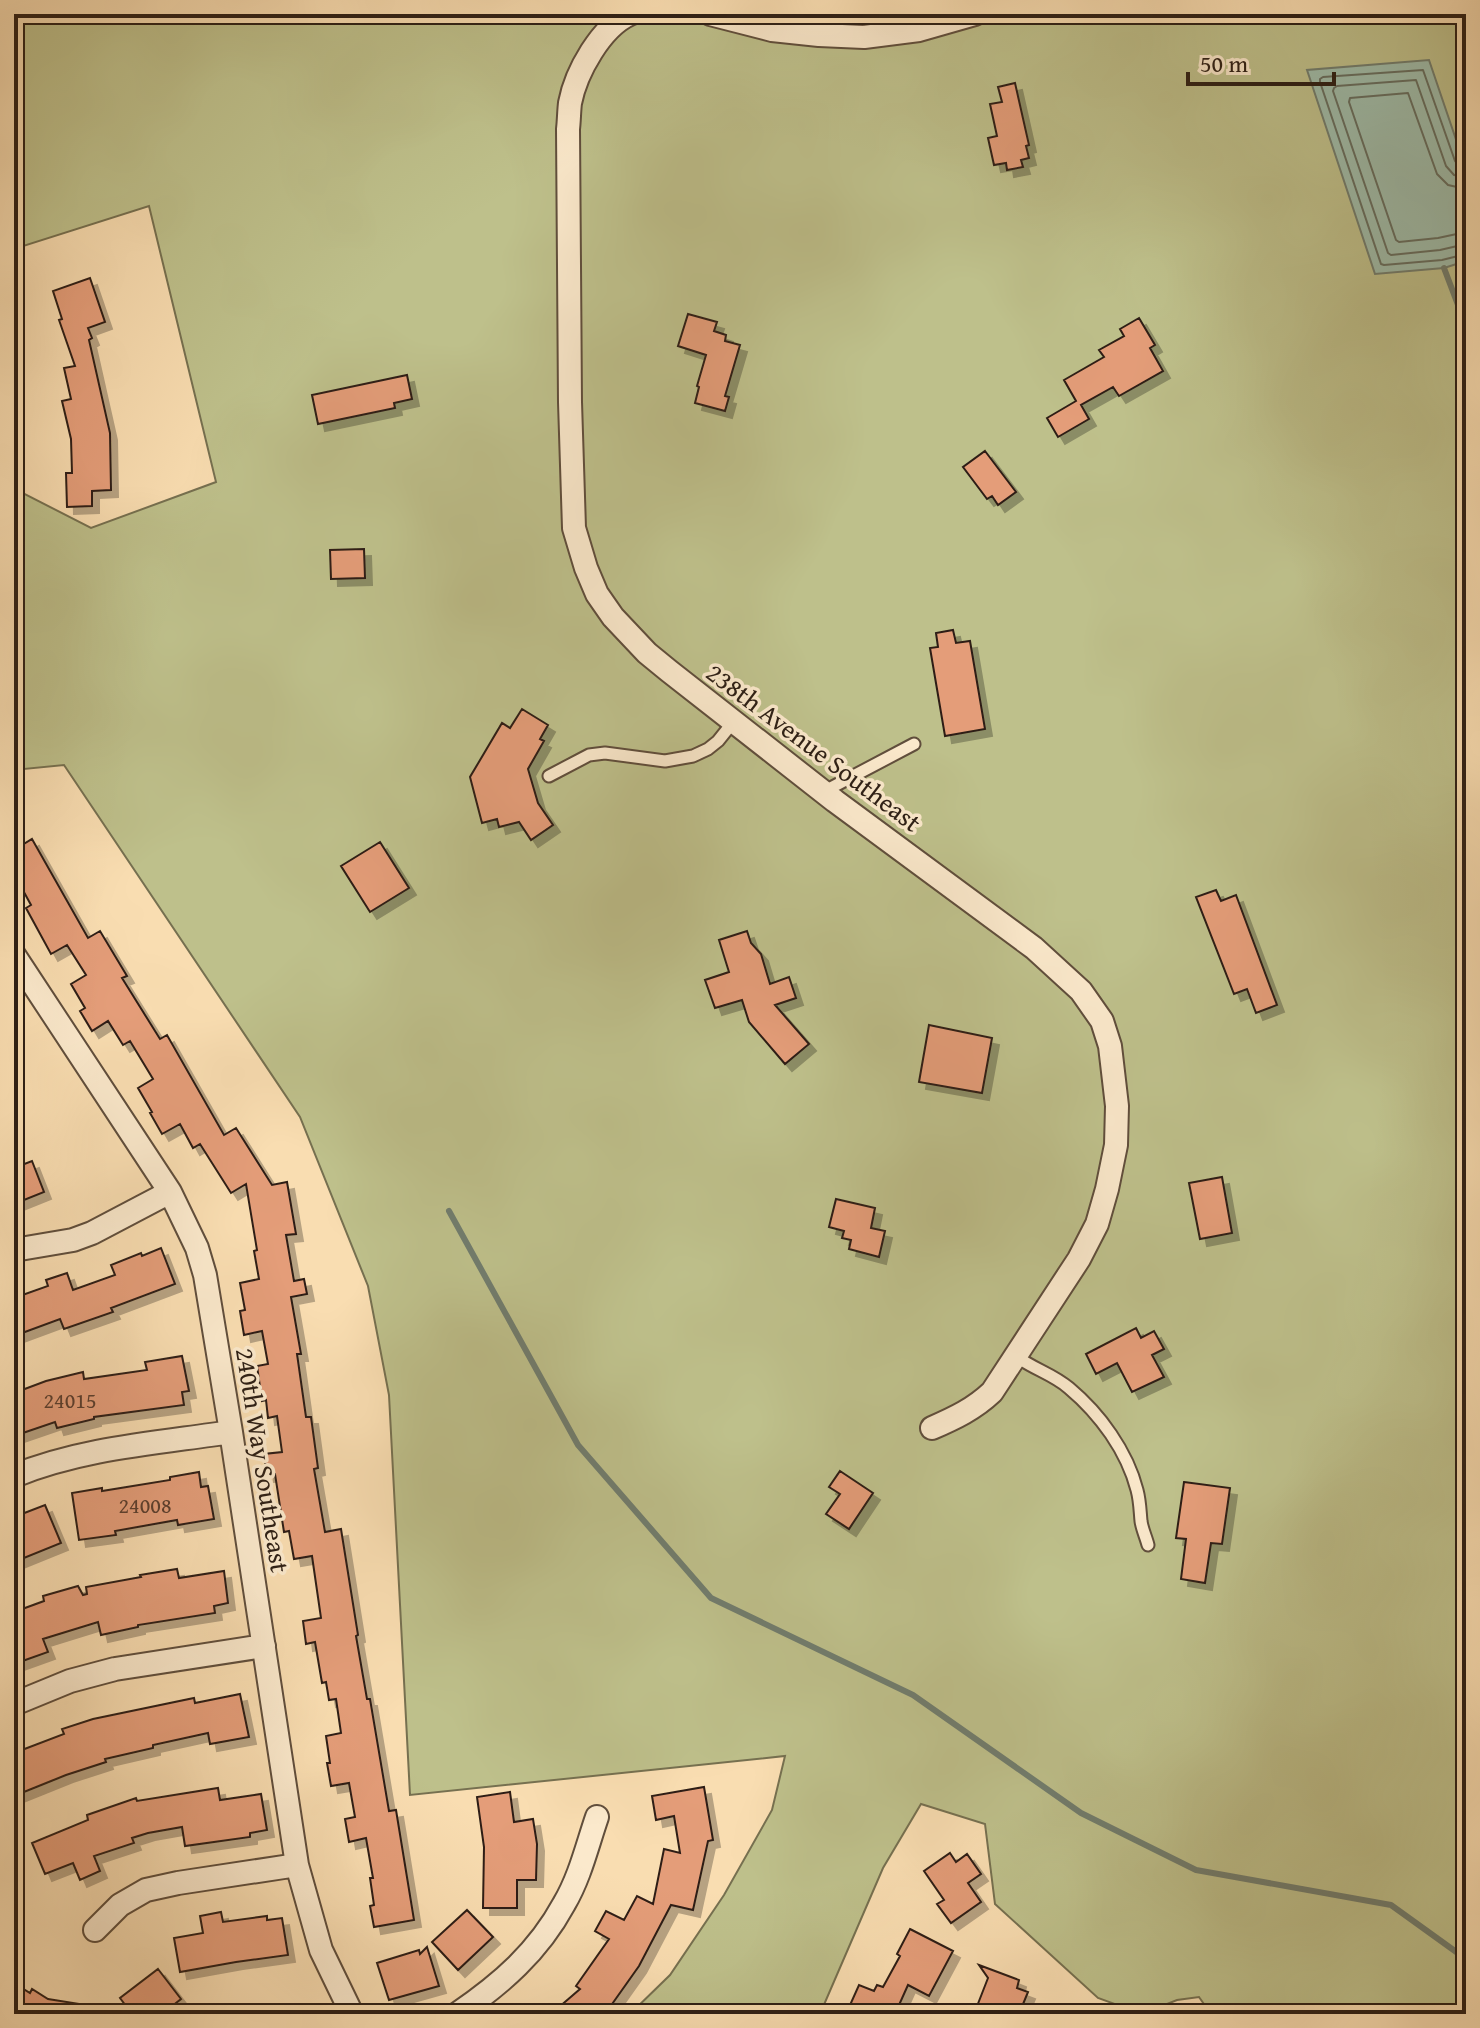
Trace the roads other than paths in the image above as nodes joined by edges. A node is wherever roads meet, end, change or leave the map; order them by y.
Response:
1 (630, 14) edge
2 (710, 14) edge
3 (975, 14) edge
4 (734, 721) junction
5 (914, 744) dead end
6 (549, 776) dead end
7 (823, 792) junction
8 (14, 955) edge
9 (170, 1192) junction
10 (14, 1250) edge
11 (1016, 1356) junction
12 (932, 1428) dead end
13 (231, 1432) junction
14 (14, 1476) edge
15 (1148, 1545) dead end
16 (264, 1646) junction
17 (14, 1704) edge
18 (597, 1817) dead end
19 (297, 1865) junction
20 (95, 1930) dead end
21 (352, 2014) edge
22 (457, 2014) edge

1 - 4 street, 238th Avenue Southeast
2 - 3 street
4 - 6 lane
4 - 7 street, 238th Avenue Southeast
5 - 7 lane
7 - 11 street, 238th Avenue Southeast
8 - 9 street, 240th Way Southeast
9 - 10 street
9 - 13 street, 240th Way Southeast
11 - 12 street, 238th Avenue Southeast
11 - 15 lane
13 - 14 street
13 - 16 street, 240th Way Southeast
16 - 17 street
16 - 19 street, 240th Way Southeast
18 - 22 street
19 - 20 street
19 - 21 street, 240th Way Southeast

